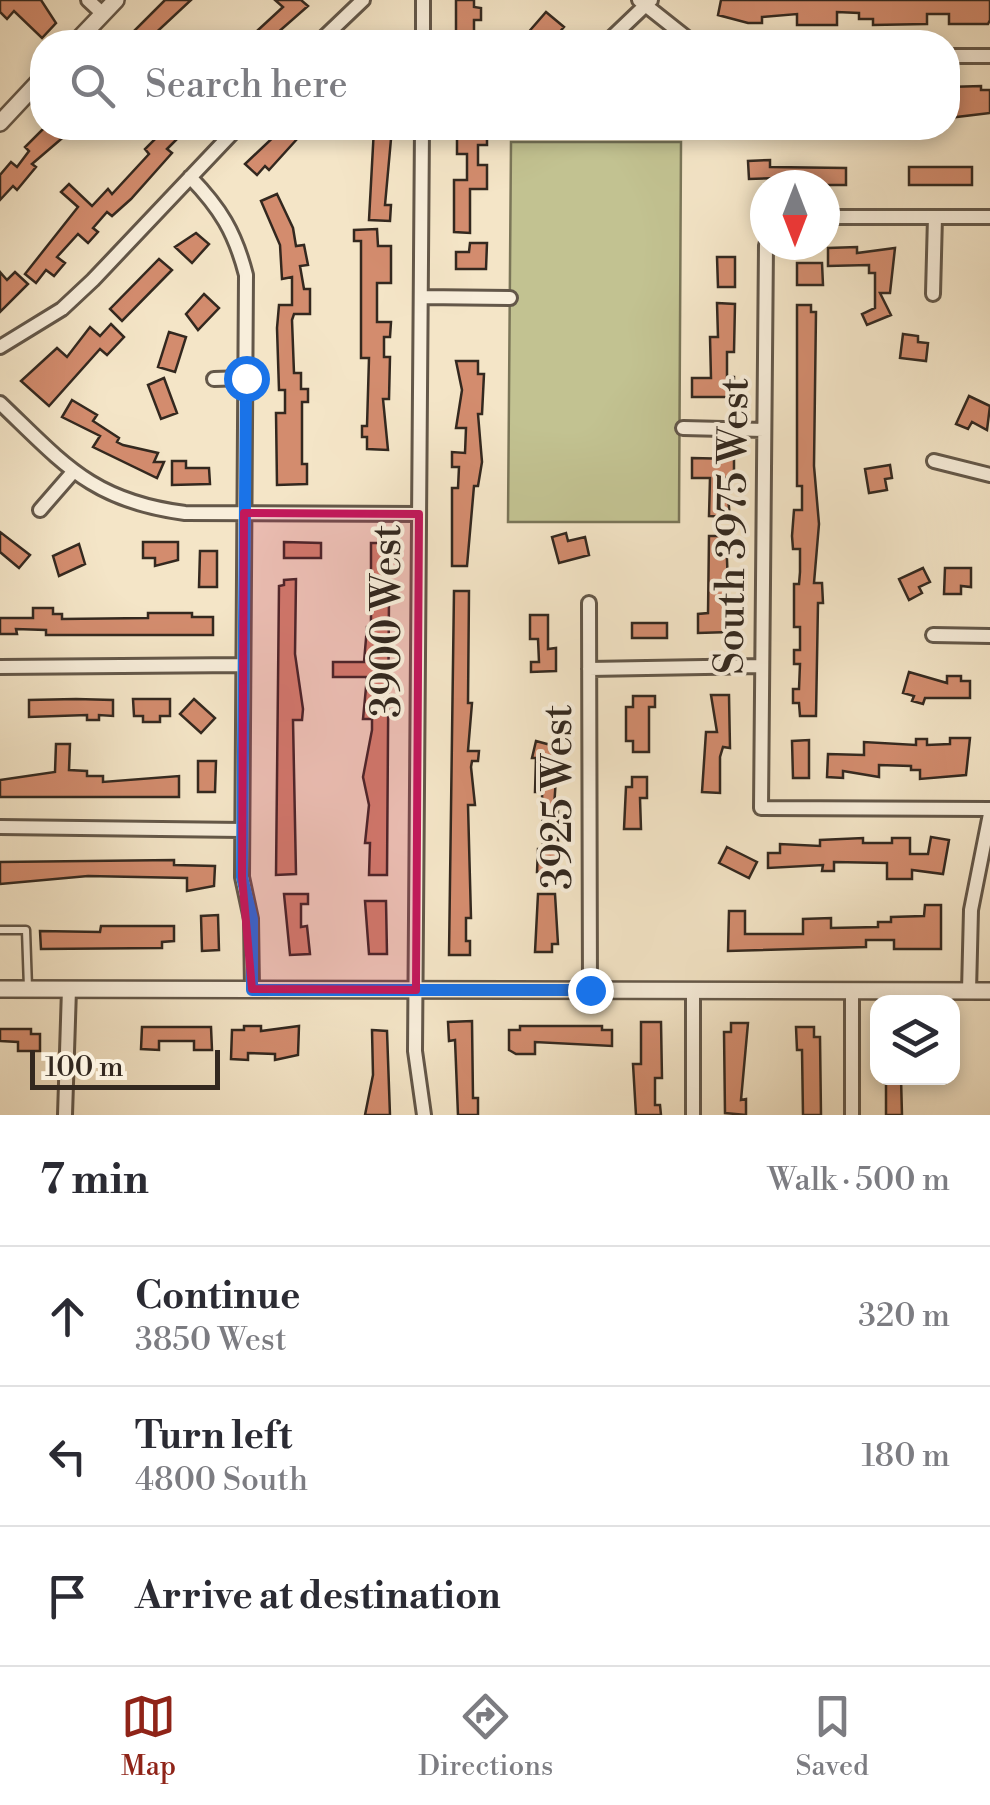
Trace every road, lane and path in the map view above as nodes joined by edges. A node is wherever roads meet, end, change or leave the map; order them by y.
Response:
1 (88, 0) edge
2 (116, 0) edge
3 (363, 0) edge
4 (423, 0) edge
5 (644, 2) edge
6 (103, 14) junction
7 (88, 30) edge
8 (332, 30) edge
9 (423, 30) edge
10 (618, 30) edge
11 (677, 30) edge
12 (960, 56) edge
13 (990, 56) edge
14 (30, 91) edge
15 (0, 122) edge
16 (225, 140) edge
17 (422, 140) edge
18 (190, 177) junction
19 (840, 218) edge
20 (935, 218) junction
21 (990, 218) edge
22 (766, 260) edge
23 (934, 294) dead end
24 (421, 296) junction
25 (510, 298) dead end
26 (0, 347) edge
27 (246, 378) junction
28 (214, 379) dead end
29 (0, 403) edge
30 (683, 428) dead end
31 (764, 430) junction
32 (934, 461) dead end
33 (72, 472) junction
34 (990, 475) edge
35 (40, 510) dead end
36 (244, 513) junction
37 (420, 514) junction
38 (589, 603) dead end
39 (933, 635) dead end
40 (990, 636) edge
41 (243, 666) junction
42 (762, 666) junction
43 (0, 667) edge
44 (589, 668) junction
45 (990, 812) edge
46 (0, 828) edge
47 (242, 830) junction
48 (0, 930) edge
49 (0, 989) edge
50 (28, 989) junction
51 (69, 989) junction
52 (252, 990) junction
53 (416, 990) junction
54 (590, 990) junction
55 (693, 991) junction
56 (852, 991) junction
57 (969, 992) junction
58 (990, 992) edge
59 (64, 1115) edge
60 (424, 1115) edge
61 (693, 1115) edge
62 (852, 1115) edge

1 - 6 street
2 - 6 street
3 - 8 street
4 - 9 street
5 - 10 street
5 - 11 street
6 - 7 street
12 - 13 street
14 - 15 street
16 - 18 street
17 - 24 street, 3900 West
18 - 26 street
18 - 27 street
19 - 20 street
20 - 21 street
20 - 23 street
22 - 31 street, South 3975 West
24 - 25 street
24 - 37 street, 3900 West
27 - 28 street
27 - 36 street
29 - 33 street
30 - 31 street
31 - 42 street, South 3975 West
32 - 34 street
33 - 35 street
33 - 36 street
36 - 37 street
36 - 41 street
37 - 53 street, 3900 West
38 - 44 street, 3925 West
39 - 40 street
41 - 43 street
41 - 47 street
42 - 44 street
42 - 45 street, South 3975 West
44 - 54 street, 3925 West
45 - 57 street
46 - 47 street
47 - 52 street
48 - 50 lane
49 - 50 street
50 - 51 street
51 - 52 street
51 - 59 street
52 - 53 street
53 - 54 street
53 - 60 street, 3900 West
54 - 55 street
55 - 56 street
55 - 61 street
56 - 57 street
56 - 62 street
57 - 58 street

